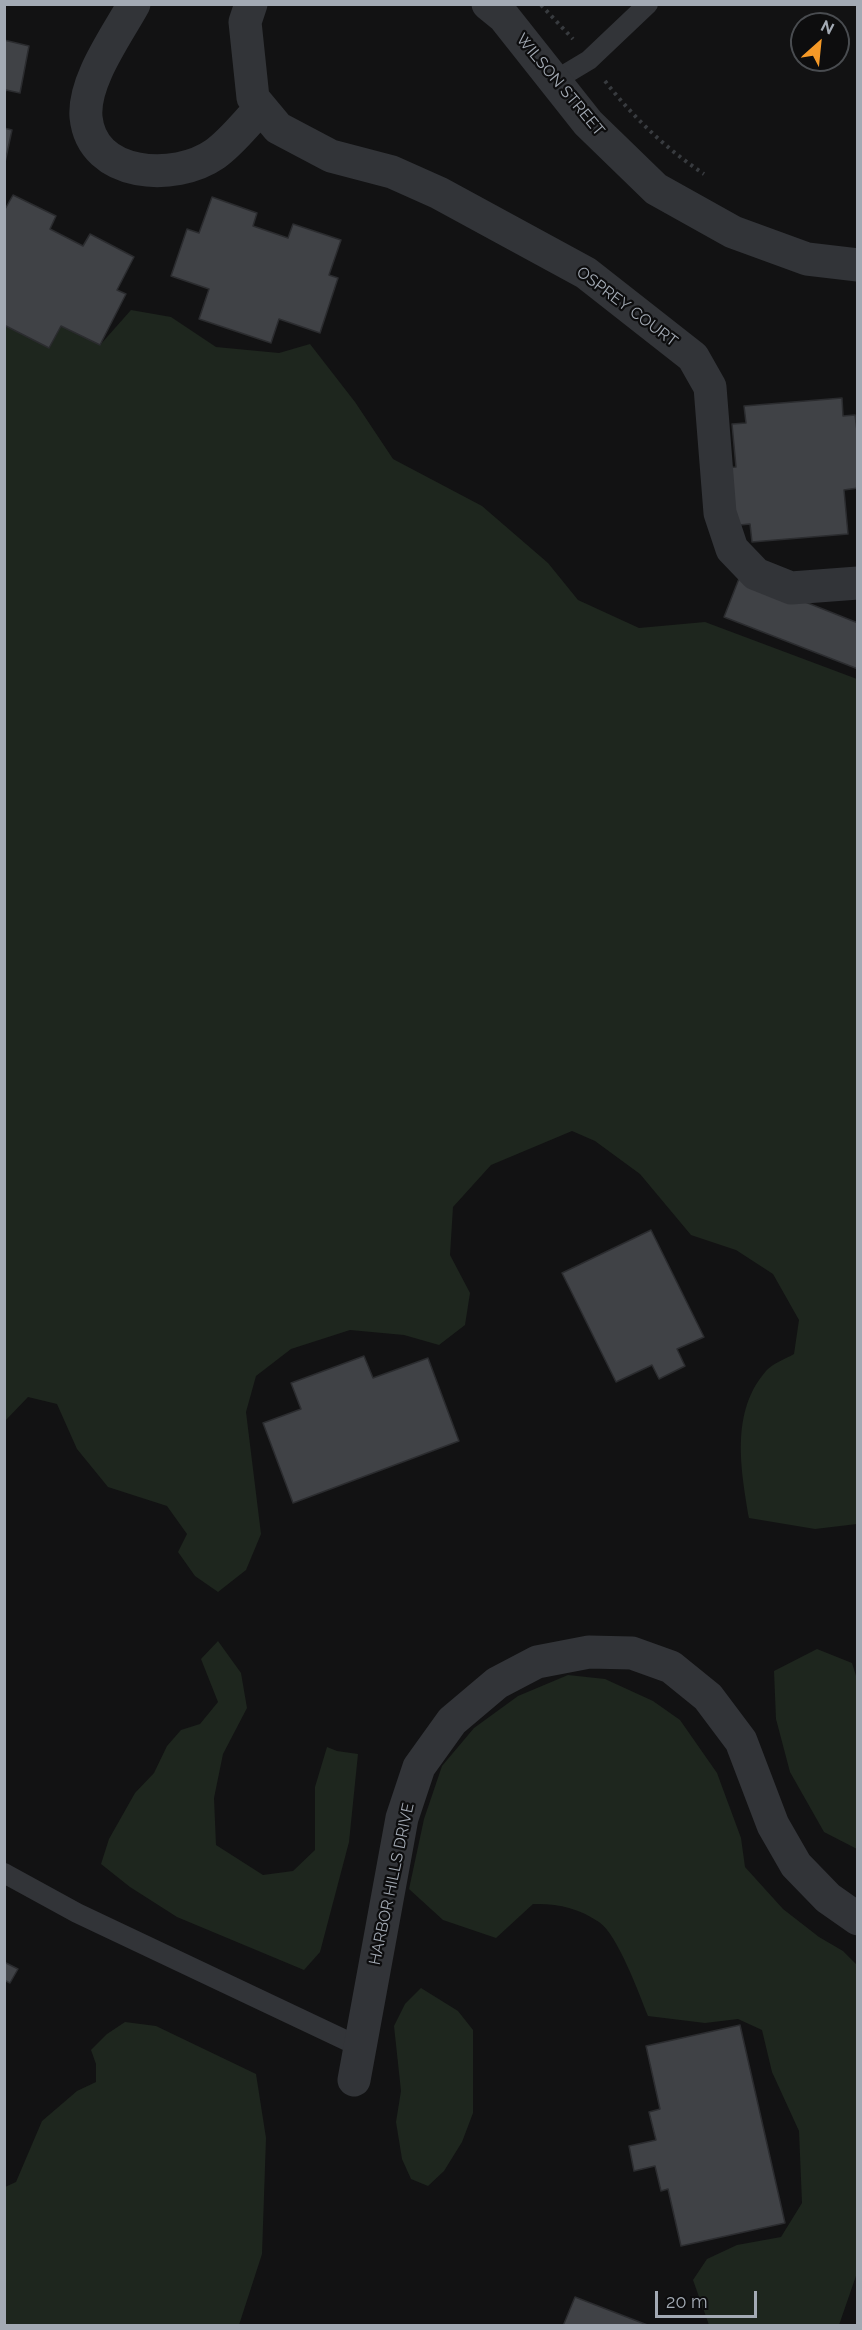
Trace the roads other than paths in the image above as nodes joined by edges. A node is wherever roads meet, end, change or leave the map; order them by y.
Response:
1 (134, 4) edge
2 (251, 4) edge
3 (488, 4) edge
4 (648, 4) edge
5 (555, 81) junction
6 (261, 108) junction
7 (858, 265) edge
8 (858, 583) edge
9 (4, 1873) edge
10 (858, 1919) edge
11 (360, 2047) junction
12 (354, 2080) dead end

1 - 6 street
2 - 6 street, OSPREY COURT
3 - 5 street, WILSON STREET
4 - 5 lane
5 - 7 street, WILSON STREET
6 - 8 street, OSPREY COURT
9 - 11 lane
10 - 11 street, HARBOR HILLS DRIVE
11 - 12 street, HARBOR HILLS DRIVE

